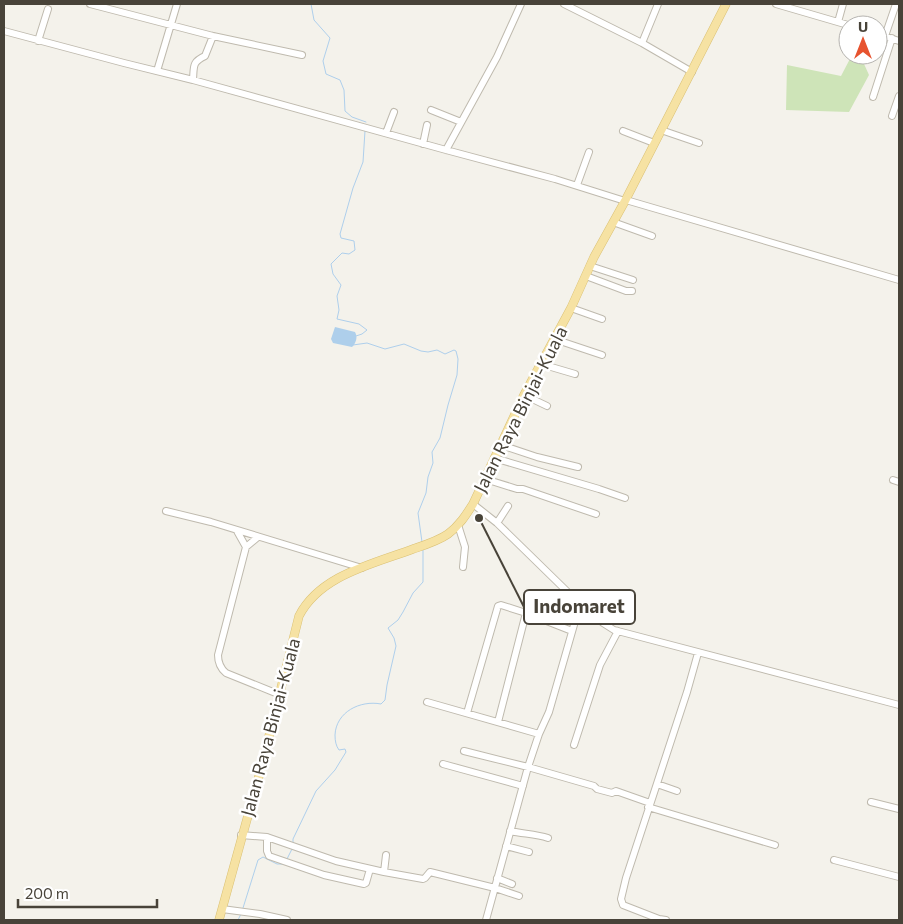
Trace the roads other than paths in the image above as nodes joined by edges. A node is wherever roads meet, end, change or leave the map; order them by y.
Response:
1 (90, 4) edge
2 (176, 4) edge
3 (521, 4) edge
4 (564, 4) edge
5 (658, 4) edge
6 (726, 4) edge
7 (776, 4) edge
8 (896, 4) edge
9 (48, 9) dead end
10 (838, 22) edge
11 (170, 24) junction
12 (4, 31) edge
13 (213, 36) junction
14 (889, 37) junction
15 (38, 41) junction
16 (899, 41) edge
17 (642, 43) junction
18 (302, 55) dead end
19 (157, 71) junction
20 (692, 72) junction
21 (193, 80) junction
22 (873, 96) dead end
23 (899, 96) edge
24 (432, 110) dead end
25 (394, 112) dead end
26 (892, 116) dead end
27 (461, 122) junction
28 (428, 125) dead end
29 (661, 130) junction
30 (623, 131) dead end
31 (386, 133) junction
32 (654, 143) junction
33 (699, 143) dead end
34 (423, 144) junction
35 (446, 150) junction
36 (589, 152) dead end
37 (577, 185) junction
38 (626, 200) junction
39 (613, 222) junction
40 (652, 236) dead end
41 (590, 266) junction
42 (586, 276) junction
43 (632, 280) dead end
44 (899, 280) edge
45 (632, 291) dead end
46 (571, 308) junction
47 (602, 319) dead end
48 (554, 339) junction
49 (602, 355) dead end
50 (541, 364) junction
51 (575, 374) dead end
52 (524, 395) junction
53 (547, 406) dead end
54 (501, 445) junction
55 (494, 458) junction
56 (578, 467) dead end
57 (485, 479) junction
58 (624, 498) dead end
59 (472, 504) junction
60 (508, 506) dead end
61 (166, 511) dead end
62 (596, 514) dead end
63 (497, 523) junction
64 (458, 525) junction
65 (236, 531) junction
66 (258, 537) junction
67 (246, 547) junction
68 (463, 567) dead end
69 (362, 568) junction
70 (580, 604) junction
71 (526, 613) junction
72 (572, 631) junction
73 (618, 631) junction
74 (698, 653) junction
75 (278, 694) junction
76 (427, 702) dead end
77 (899, 705) edge
78 (467, 713) junction
79 (498, 722) junction
80 (539, 734) junction
81 (574, 745) dead end
82 (464, 752) dead end
83 (443, 764) dead end
84 (528, 767) junction
85 (657, 784) junction
86 (523, 786) junction
87 (677, 791) dead end
88 (871, 802) dead end
89 (649, 805) junction
90 (899, 809) edge
91 (510, 831) junction
92 (241, 835) junction
93 (267, 838) junction
94 (548, 838) dead end
95 (775, 845) dead end
96 (506, 846) junction
97 (529, 852) dead end
98 (386, 854) dead end
99 (834, 860) dead end
100 (370, 869) junction
101 (384, 872) junction
102 (899, 877) edge
103 (497, 878) junction
104 (512, 884) dead end
105 (495, 888) junction
106 (519, 896) dead end
107 (222, 909) junction
108 (219, 920) edge
109 (287, 920) edge
110 (486, 920) edge
111 (659, 920) edge
112 (666, 920) edge

1 - 11 street
2 - 11 street
3 - 27 street
4 - 17 street
5 - 17 street
6 - 20 main road, Jalan Raya Binjai-Kuala
7 - 10 street
8 - 14 street
9 - 15 street
11 - 13 street
11 - 19 street
12 - 15 street
13 - 18 street
13 - 21 street
14 - 16 street
14 - 22 street
15 - 19 street
17 - 20 street
19 - 21 street
20 - 29 main road, Jalan Raya Binjai-Kuala
21 - 31 street
23 - 26 street
24 - 27 street
25 - 31 street
27 - 35 street
28 - 34 street
29 - 32 main road, Jalan Raya Binjai-Kuala
29 - 33 street
30 - 32 street
31 - 34 street
32 - 38 main road, Jalan Raya Binjai-Kuala
34 - 35 street
35 - 37 street
36 - 37 street
37 - 38 street
38 - 39 main road, Jalan Raya Binjai-Kuala
38 - 44 street
39 - 40 street
39 - 41 main road, Jalan Raya Binjai-Kuala
41 - 42 main road, Jalan Raya Binjai-Kuala
41 - 43 street
42 - 45 street
42 - 46 main road, Jalan Raya Binjai-Kuala
46 - 47 street
46 - 48 main road, Jalan Raya Binjai-Kuala
48 - 49 street
48 - 50 main road, Jalan Raya Binjai-Kuala
50 - 51 street
50 - 52 main road, Jalan Raya Binjai-Kuala
52 - 53 street
52 - 54 main road, Jalan Raya Binjai-Kuala
54 - 55 main road, Jalan Raya Binjai-Kuala
54 - 56 street
55 - 57 main road, Jalan Raya Binjai-Kuala
55 - 58 street
57 - 59 main road, Jalan Raya Binjai-Kuala
57 - 62 street
59 - 63 street
59 - 64 main road, Jalan Raya Binjai-Kuala
60 - 63 street
61 - 65 street
63 - 70 street
64 - 68 street
64 - 69 main road, Jalan Raya Binjai-Kuala
65 - 66 street
65 - 67 street
66 - 67 street
66 - 69 street
67 - 75 street
69 - 75 main road, Jalan Raya Binjai-Kuala
70 - 72 street
70 - 73 street
71 - 72 street
71 - 78 street
71 - 79 street
72 - 80 street
73 - 74 street
73 - 81 street
74 - 77 street
74 - 85 street
75 - 92 main road, Jalan Raya Binjai-Kuala
76 - 78 street
78 - 79 street
79 - 80 street
80 - 84 street
82 - 84 street
83 - 86 street
84 - 86 street
84 - 89 street
85 - 87 street
85 - 89 street
86 - 91 street
88 - 90 street
89 - 95 street
89 - 111 street
91 - 94 street
91 - 96 street
92 - 93 street
92 - 107 main road, Jalan Raya Binjai-Kuala
93 - 100 street
93 - 100 street
96 - 97 street
96 - 103 street
98 - 101 street
99 - 102 street
100 - 101 street
101 - 105 street
103 - 104 street
103 - 105 street
105 - 106 street
105 - 110 street
107 - 108 main road, Jalan Raya Binjai-Kuala
107 - 109 street
111 - 112 street

